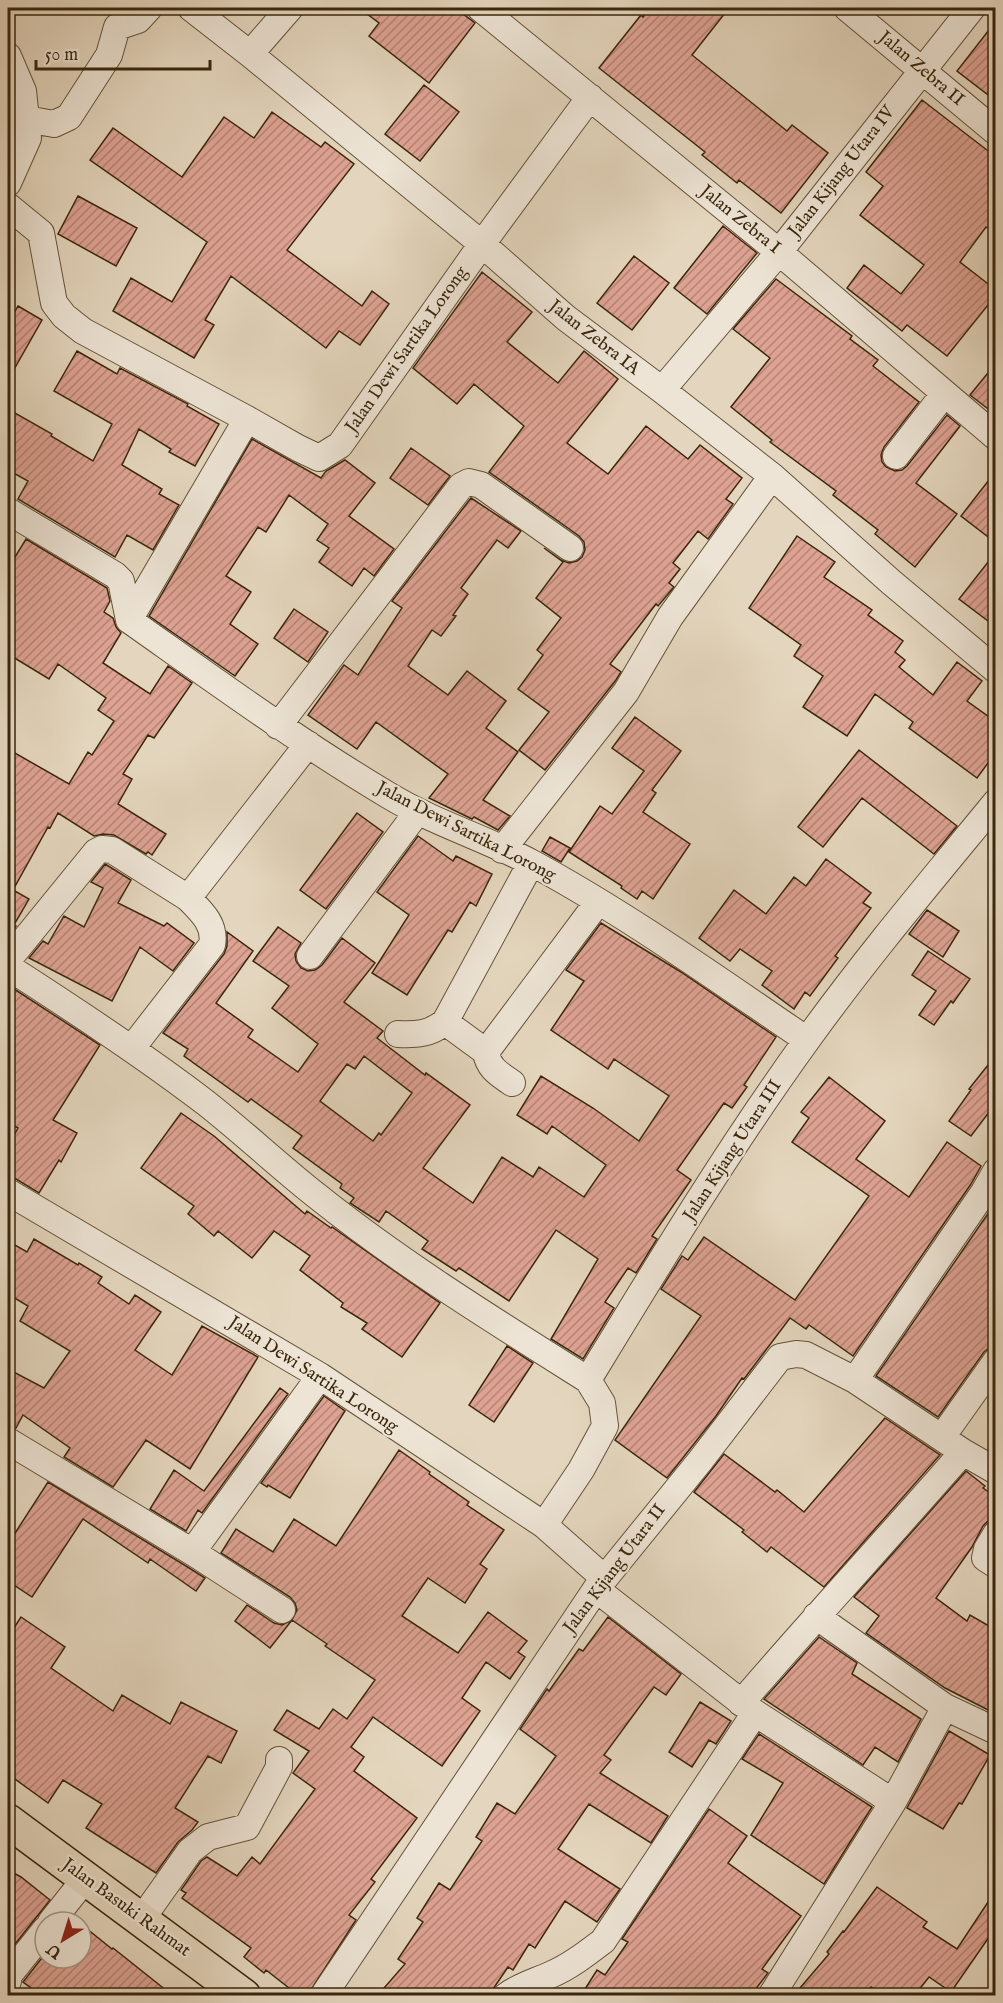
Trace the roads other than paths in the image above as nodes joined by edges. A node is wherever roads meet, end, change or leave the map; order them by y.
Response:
1 (149, 8) edge
2 (191, 8) edge
3 (290, 8) edge
4 (480, 8) edge
5 (846, 8) edge
6 (972, 8) edge
7 (250, 54) junction
8 (8, 56) edge
9 (923, 70) junction
10 (590, 97) junction
11 (26, 118) junction
12 (996, 132) edge
13 (8, 183) edge
14 (8, 206) edge
15 (482, 244) junction
16 (779, 252) junction
17 (662, 390) junction
18 (944, 394) junction
19 (247, 419) junction
20 (996, 437) edge
21 (896, 456) dead end
22 (772, 476) junction
23 (8, 513) edge
24 (570, 548) dead end
25 (129, 620) junction
26 (996, 670) edge
27 (278, 726) junction
28 (308, 744) junction
29 (996, 802) edge
30 (418, 811) junction
31 (502, 850) junction
32 (531, 863) junction
33 (188, 898) junction
34 (598, 902) junction
35 (310, 956) dead end
36 (8, 960) edge
37 (8, 967) edge
38 (445, 1022) junction
39 (398, 1034) dead end
40 (807, 1040) junction
41 (132, 1048) junction
42 (486, 1052) junction
43 (512, 1083) dead end
44 (996, 1171) edge
45 (8, 1192) edge
46 (996, 1361) edge
47 (320, 1376) junction
48 (588, 1380) junction
49 (855, 1380) junction
50 (942, 1437) junction
51 (8, 1441) edge
52 (963, 1452) junction
53 (996, 1471) edge
54 (544, 1525) junction
55 (996, 1534) edge
56 (194, 1553) junction
57 (996, 1566) edge
58 (600, 1584) junction
59 (282, 1610) dead end
60 (816, 1616) junction
61 (945, 1707) junction
62 (748, 1708) junction
63 (996, 1731) edge
64 (279, 1760) dead end
65 (893, 1802) junction
66 (8, 1821) edge
67 (86, 1879) junction
68 (61, 1910) edge
69 (141, 1920) junction
70 (33, 1945) edge
71 (8, 1981) edge
72 (244, 1995) edge
73 (323, 1995) edge
74 (506, 1995) edge
75 (771, 1995) edge

1 - 11 street
2 - 7 street, Jalan Zebra IA
3 - 7 street
4 - 10 street, Jalan Zebra I
5 - 9 street, Jalan Zebra II
6 - 9 street, Jalan Kijang Utara IV
7 - 15 street, Jalan Zebra IA
8 - 11 street
9 - 12 street, Jalan Zebra II
9 - 16 street, Jalan Kijang Utara IV
10 - 15 street
10 - 16 street, Jalan Zebra I
11 - 13 street
14 - 19 street
15 - 17 street, Jalan Zebra IA
15 - 19 street, Jalan Dewi Sartika Lorong
16 - 17 street, Jalan Kijang Utara IV
16 - 18 street, Jalan Zebra I
17 - 22 street, Jalan Zebra IA
18 - 20 street, Jalan Zebra I
18 - 21 street
19 - 25 street
22 - 26 street, Jalan Zebra IA
22 - 31 street
23 - 25 street
24 - 27 street
25 - 27 street, Jalan Dewi Sartika Lorong
27 - 28 street, Jalan Dewi Sartika Lorong
28 - 30 street, Jalan Dewi Sartika Lorong
28 - 33 street
29 - 40 street, Jalan Kijang Utara III
30 - 31 street, Jalan Dewi Sartika Lorong
30 - 35 street
31 - 32 street, Jalan Dewi Sartika Lorong
32 - 34 street, Jalan Dewi Sartika Lorong
32 - 38 street
33 - 36 street
33 - 41 street
34 - 40 street, Jalan Dewi Sartika Lorong
34 - 42 street
37 - 41 street
38 - 39 street
38 - 42 street
40 - 48 street, Jalan Kijang Utara III
41 - 48 street
42 - 43 street
44 - 49 street
45 - 47 street, Jalan Dewi Sartika Lorong
46 - 50 street
47 - 54 street, Jalan Dewi Sartika Lorong
47 - 56 street
48 - 54 street
49 - 50 street, Jalan Kijang Utara II
49 - 58 street, Jalan Kijang Utara II
50 - 52 street, Jalan Kijang Utara II
51 - 56 street
52 - 53 street, Jalan Kijang Utara II
52 - 60 street
54 - 58 street, Jalan Dewi Sartika Lorong
55 - 57 street
56 - 59 street
58 - 62 street, Jalan Dewi Sartika Lorong
58 - 73 street, Jalan Kijang Utara II
60 - 61 street
60 - 62 street
61 - 63 street
61 - 65 street
62 - 65 street, Jalan Dewi Sartika Lorong
62 - 74 street
64 - 69 street
65 - 75 street
66 - 67 highway, Jalan Basuki Rahmat
67 - 68 street
67 - 69 highway, Jalan Basuki Rahmat
69 - 72 highway, Jalan Basuki Rahmat
70 - 71 street

